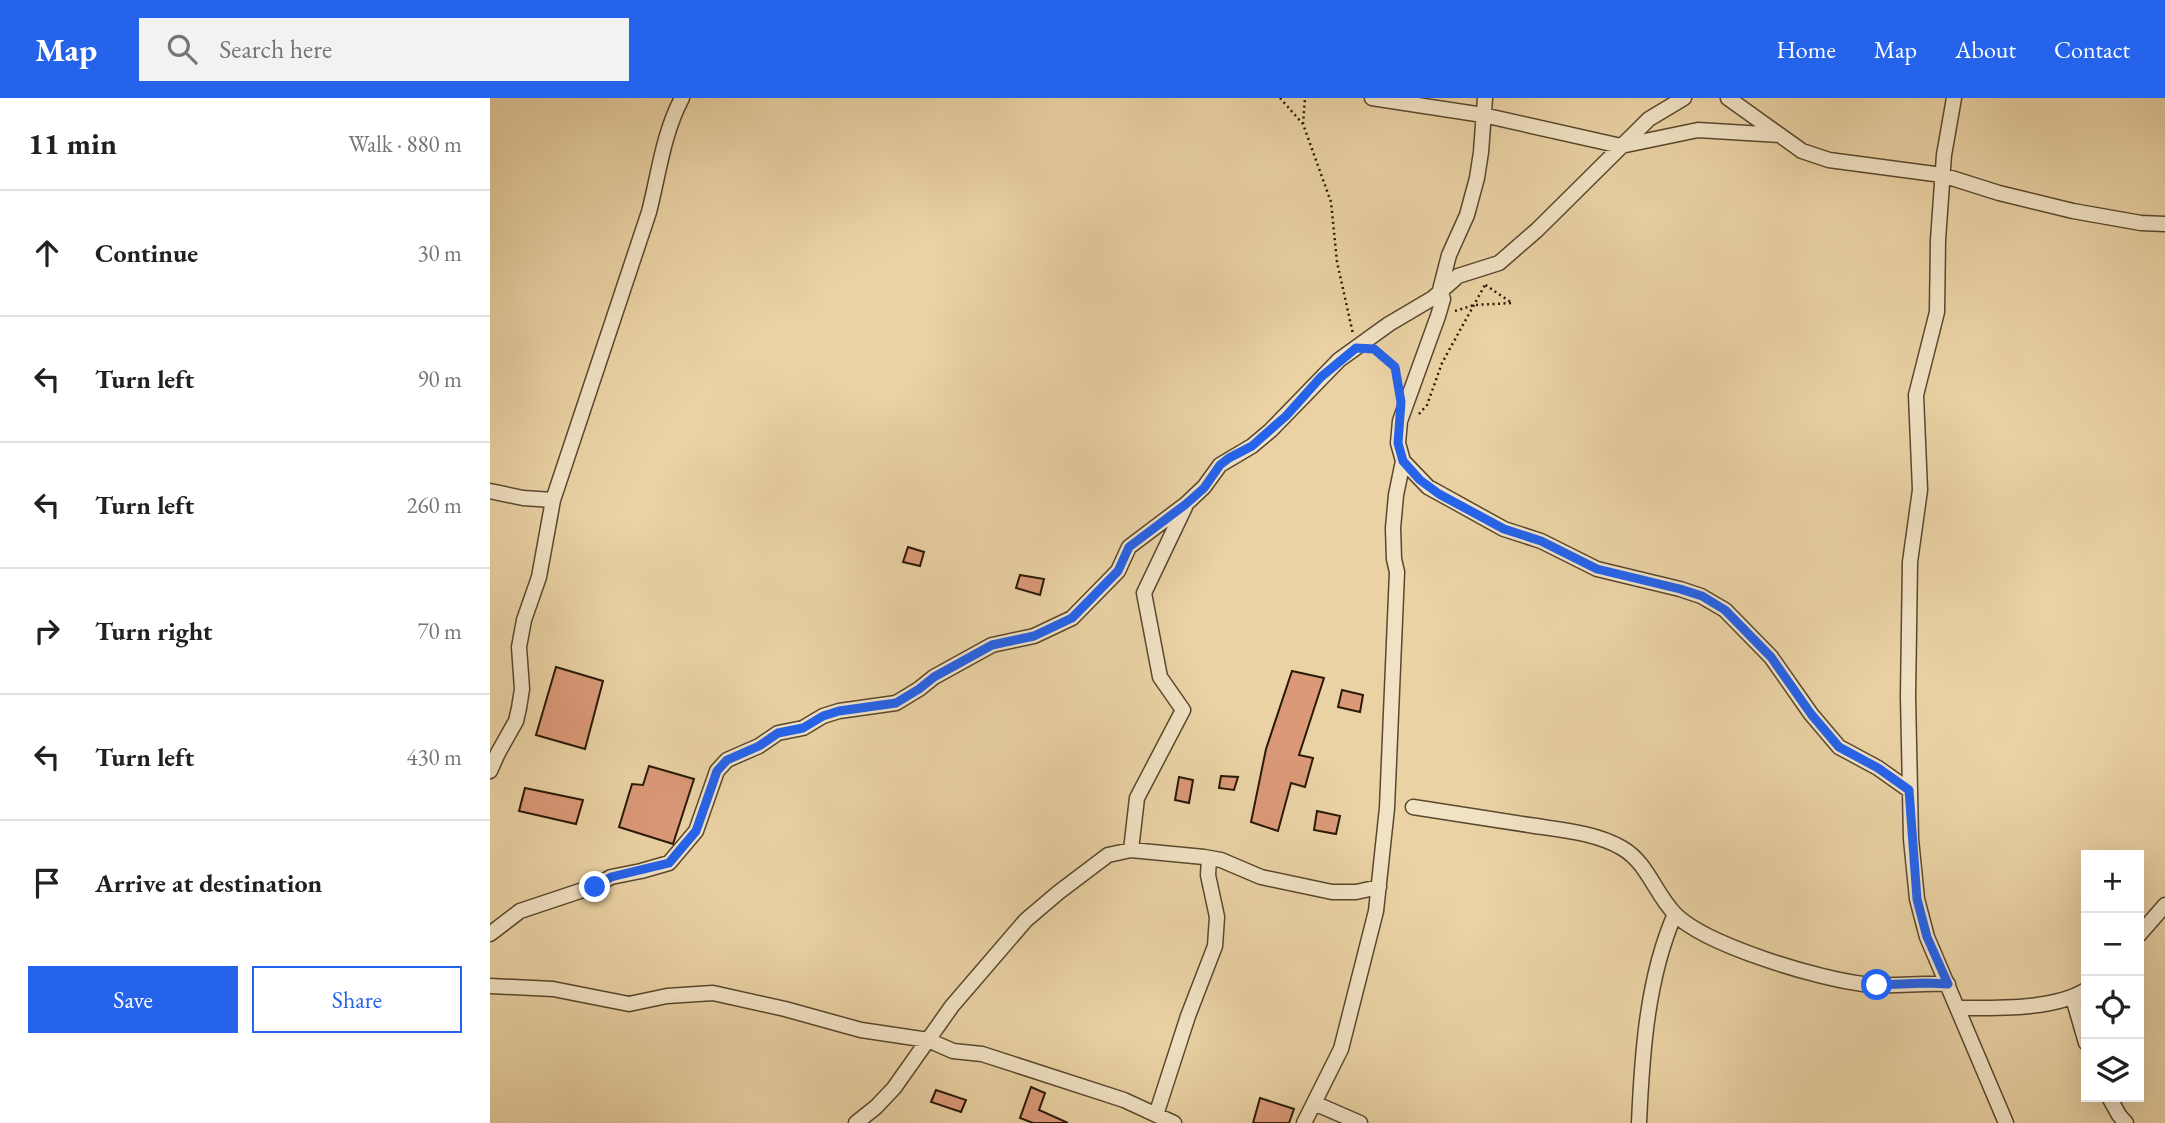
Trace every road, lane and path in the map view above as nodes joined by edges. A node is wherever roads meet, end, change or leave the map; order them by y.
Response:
1 (682, 98) edge
2 (1280, 98) edge
3 (1304, 98) edge
4 (1373, 98) edge
5 (1485, 98) edge
6 (1684, 98) edge
7 (1728, 98) edge
8 (1954, 98) edge
9 (1483, 114) junction
10 (1303, 124) junction
11 (1780, 135) junction
12 (1621, 146) junction
13 (1942, 175) junction
14 (2165, 224) edge
15 (1499, 263) junction
16 (1468, 272) junction
17 (1485, 285) junction
18 (1440, 290) junction
19 (1474, 305) junction
20 (1438, 316) junction
21 (1356, 348) junction
22 (1442, 363) dead end
23 (1399, 390) dead end
24 (1403, 461) junction
25 (490, 491) edge
26 (553, 499) junction
27 (1186, 504) junction
28 (490, 771) edge
29 (1909, 790) junction
30 (1413, 807) dead end
31 (1131, 850) junction
32 (1209, 858) junction
33 (1379, 887) junction
34 (2165, 905) edge
35 (1675, 914) junction
36 (2144, 929) edge
37 (490, 934) edge
38 (1948, 984) junction
39 (490, 986) edge
40 (2081, 993) edge
41 (2073, 998) junction
42 (1958, 1008) junction
43 (2085, 1039) edge
44 (928, 1040) junction
45 (2112, 1102) edge
46 (1314, 1103) junction
47 (1156, 1115) junction
48 (856, 1123) edge
49 (1174, 1123) edge
50 (1304, 1123) edge
51 (1360, 1123) edge
52 (1639, 1123) edge
53 (2006, 1123) edge
54 (2126, 1123) edge

1 - 26 street
2 - 10 path
3 - 10 path
4 - 9 street
5 - 9 street
6 - 12 street
7 - 11 street
8 - 13 street
9 - 12 street
9 - 18 street
10 - 21 path
11 - 12 street
11 - 13 street
12 - 15 street
13 - 14 street
13 - 29 street
15 - 16 street
15 - 17 path
16 - 17 path
16 - 18 street
17 - 19 path
17 - 19 path
18 - 20 street
18 - 21 street
19 - 20 path
19 - 22 path
20 - 24 street
21 - 23 path
21 - 27 street
24 - 29 street
24 - 33 street
25 - 26 street
26 - 28 street
27 - 31 street
27 - 37 street
29 - 38 street
30 - 35 street
31 - 32 street
31 - 44 street
32 - 33 street
32 - 47 street
33 - 46 street
34 - 36 street
35 - 38 street
35 - 52 street
38 - 42 street
39 - 44 street
40 - 41 street
41 - 42 street
41 - 43 street
42 - 53 street
44 - 47 street
44 - 48 street
45 - 54 street
46 - 50 street
46 - 51 street
47 - 49 street

